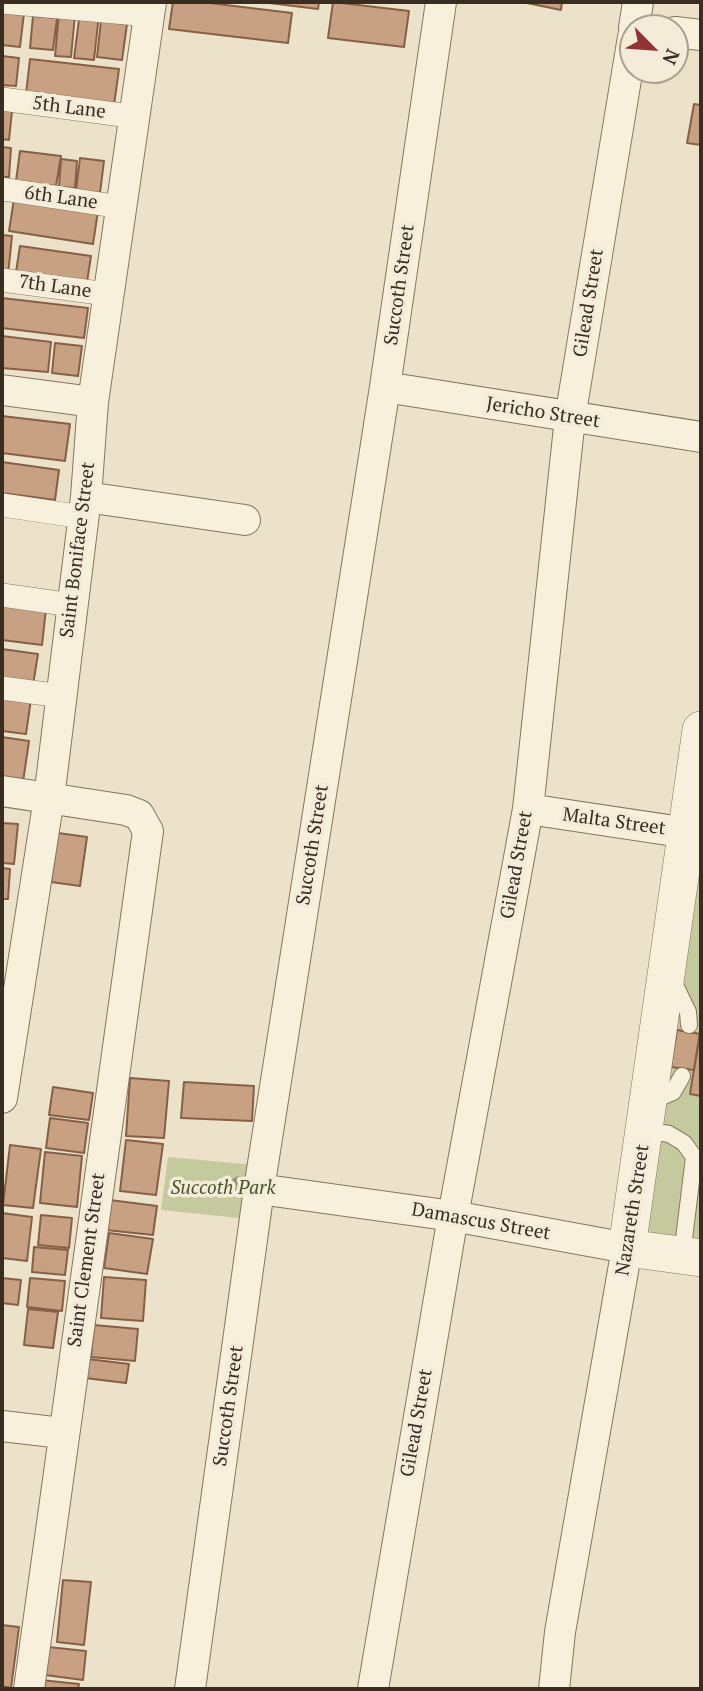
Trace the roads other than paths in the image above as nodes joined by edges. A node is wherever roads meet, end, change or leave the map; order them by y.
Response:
1 (2, 2) edge
2 (442, 2) edge
3 (150, 8) edge
4 (625, 84) edge
5 (2, 99) edge
6 (136, 117) junction
7 (2, 189) edge
8 (121, 207) junction
9 (2, 280) edge
10 (107, 294) junction
11 (385, 387) junction
12 (2, 390) edge
13 (93, 402) junction
14 (570, 418) junction
15 (701, 437) edge
16 (2, 505) edge
17 (84, 507) junction
18 (246, 520) dead end
19 (2, 595) edge
20 (72, 605) junction
21 (2, 688) edge
22 (61, 696) junction
23 (701, 730) edge
24 (2, 791) edge
25 (49, 798) junction
26 (528, 809) junction
27 (694, 834) edge
28 (667, 968) junction
29 (689, 1025) dead end
30 (682, 1076) dead end
31 (2, 1098) edge
32 (646, 1116) junction
33 (259, 1189) junction
34 (453, 1216) junction
35 (628, 1248) junction
36 (692, 1256) edge
37 (2, 1426) edge
38 (62, 1433) junction
39 (29, 1689) edge
40 (190, 1689) edge
41 (373, 1689) edge
42 (554, 1689) edge

1 - 3 street
2 - 11 street, Succoth Street
3 - 6 street, Saint Boniface Street
4 - 14 street, Gilead Street
5 - 6 street, 5th Lane
6 - 8 street, Saint Boniface Street
7 - 8 street, 6th Lane
8 - 10 street, Saint Boniface Street
9 - 10 street, 7th Lane
10 - 13 street, Saint Boniface Street
11 - 14 street, Jericho Street
11 - 33 street, Succoth Street
12 - 13 street
13 - 17 street, Saint Boniface Street
14 - 15 street, Jericho Street
14 - 26 street, Gilead Street
16 - 17 street
17 - 18 street
17 - 20 street, Saint Boniface Street
19 - 20 street
20 - 22 street, Saint Boniface Street
21 - 22 street
22 - 25 street, Saint Boniface Street
23 - 27 street, Nazareth Street
24 - 25 street
25 - 31 street, Saint Boniface Street
25 - 38 street, Saint Clement Street
26 - 27 street, Malta Street
26 - 34 street, Gilead Street
27 - 28 street, Nazareth Street
28 - 29 lane
28 - 32 street, Nazareth Street
30 - 32 lane
32 - 35 street, Nazareth Street
32 - 36 lane
33 - 34 street, Damascus Street
33 - 40 street, Succoth Street
34 - 35 street, Damascus Street
34 - 41 street, Gilead Street
35 - 36 street, Damascus Street
35 - 42 street, Nazareth Street
37 - 38 street
38 - 39 street, Saint Clement Street

